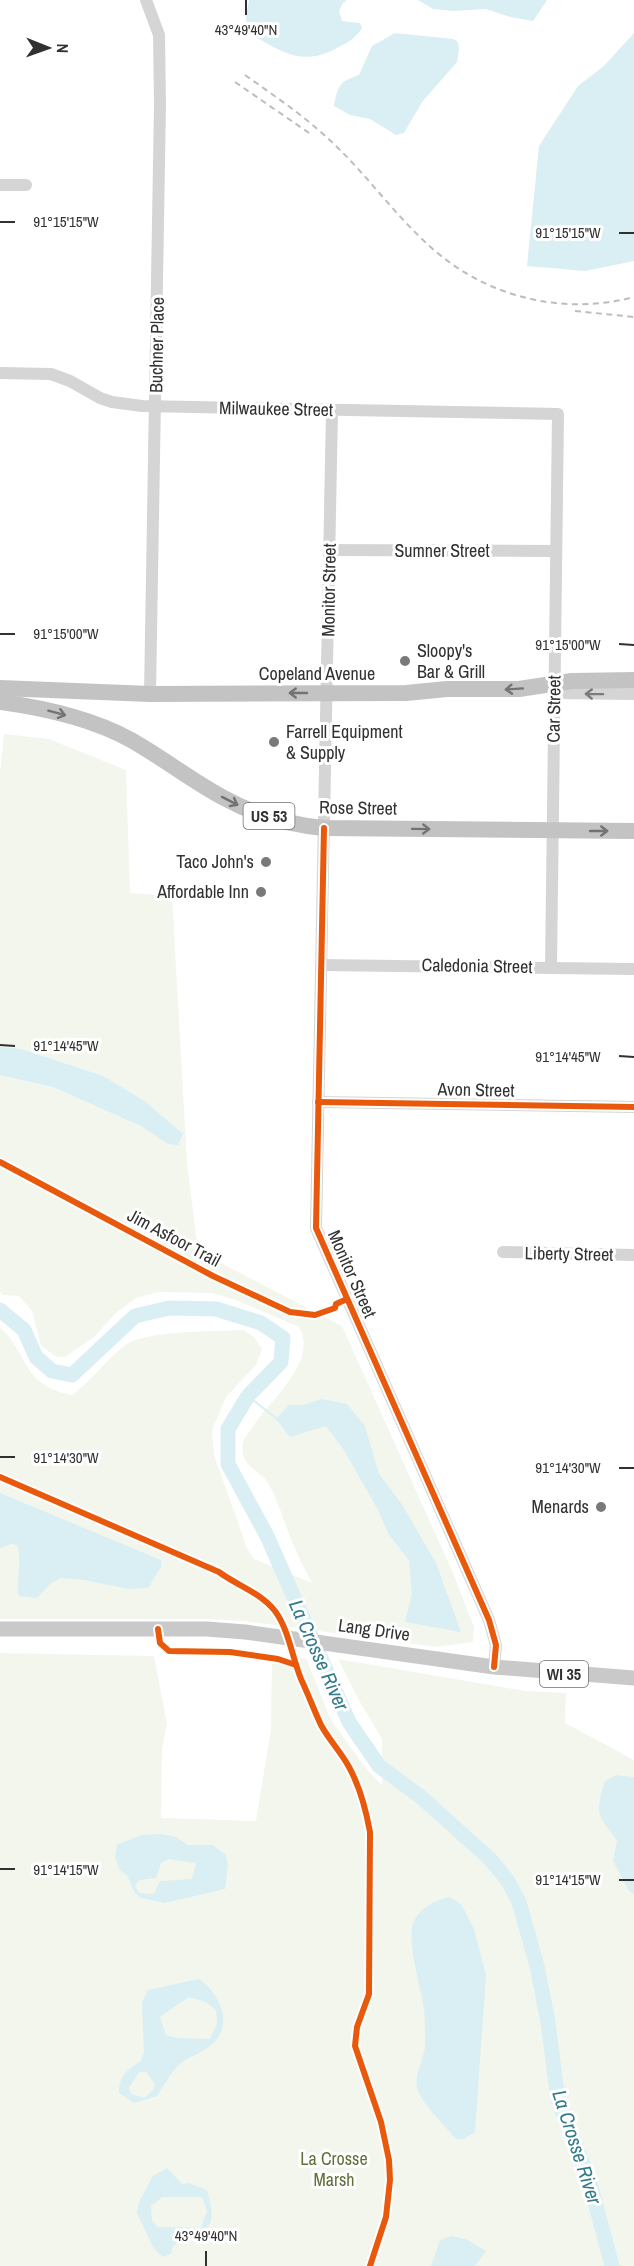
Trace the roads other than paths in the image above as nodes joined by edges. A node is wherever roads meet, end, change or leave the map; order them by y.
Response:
1 (146, 0) edge
2 (0, 185) edge
3 (26, 185) dead end
4 (0, 373) edge
5 (156, 407) junction
6 (332, 410) junction
7 (558, 414) joint
8 (329, 550) junction
9 (556, 551) junction
10 (634, 680) edge
11 (0, 688) edge
12 (554, 688) junction
13 (150, 693) junction
14 (327, 693) junction
15 (634, 694) edge
16 (0, 702) edge
17 (324, 828) junction
18 (553, 831) junction
19 (634, 831) edge
20 (321, 965) junction
21 (550, 967) junction
22 (634, 969) edge
23 (318, 1102) junction
24 (634, 1107) edge
25 (503, 1252) dead end
26 (634, 1255) edge
27 (0, 1629) edge
28 (494, 1667) junction
29 (634, 1678) edge

1 - 5 street, Buchner Place
2 - 3 street
4 - 5 street, Milwaukee Street
5 - 6 street, Milwaukee Street
5 - 13 street, Buchner Place
6 - 7 street, Milwaukee Street
6 - 8 street, Monitor Street
7 - 9 street, Car Street
8 - 9 street, Sumner Street
8 - 14 street, Monitor Street
9 - 12 street, Car Street
10 - 12 highway, Copeland Avenue
11 - 13 highway, Copeland Avenue
12 -> 14 highway, Copeland Avenue
15 -> 12 street
12 - 18 street, Car Street
14 -> 13 highway, Copeland Avenue
14 - 17 street, Monitor Street
16 -> 17 highway, Rose Street / US 53
17 -> 18 highway, Rose Street / US 53
17 - 20 street, Monitor Street
18 -> 19 highway, Rose Street / US 53
18 - 21 street, Car Street
20 - 21 street, Caledonia Street
20 - 23 street, Monitor Street
21 - 22 street, Caledonia Street
23 - 24 street, Avon Street
23 - 28 street, Monitor Street
25 - 26 street, Liberty Street
27 - 28 main road, Lang Drive / WI 35
28 - 29 main road, Lang Drive / WI 35

